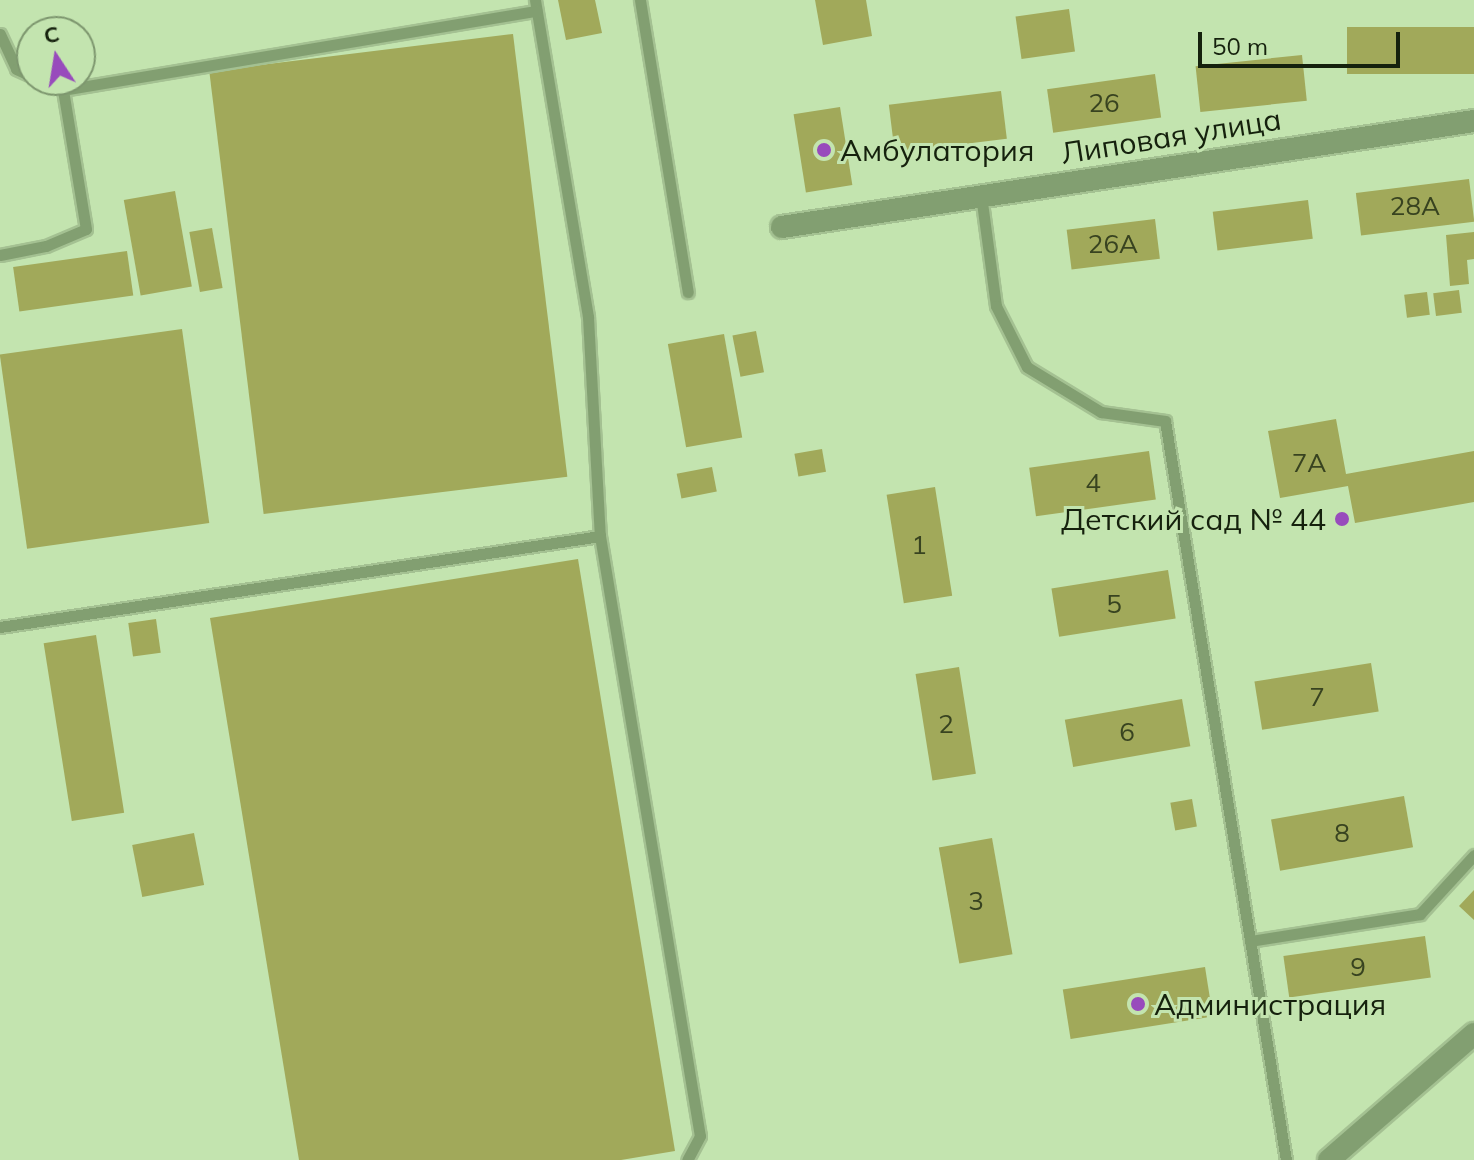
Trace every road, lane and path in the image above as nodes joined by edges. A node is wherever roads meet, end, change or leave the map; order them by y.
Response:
1 (640, 0) edge
2 (536, 5) edge
3 (0, 34) edge
4 (16, 69) edge
5 (96, 84) edge
6 (64, 96) edge
7 (1474, 121) edge
8 (981, 195) junction
9 (782, 227) dead end
10 (0, 255) edge
11 (688, 292) dead end
12 (600, 536) junction
13 (0, 627) edge
14 (1474, 855) edge
15 (1250, 941) junction
16 (1474, 1034) edge
17 (687, 1160) edge
18 (1286, 1160) edge
19 (1329, 1160) edge

1 - 11 lane
2 - 5 lane
2 - 12 lane
3 - 4 lane
6 - 10 lane
7 - 8 street, Липовая улица
8 - 9 street, Липовая улица
8 - 15 lane
12 - 13 lane
12 - 17 lane
14 - 15 lane
15 - 18 lane
16 - 19 street

